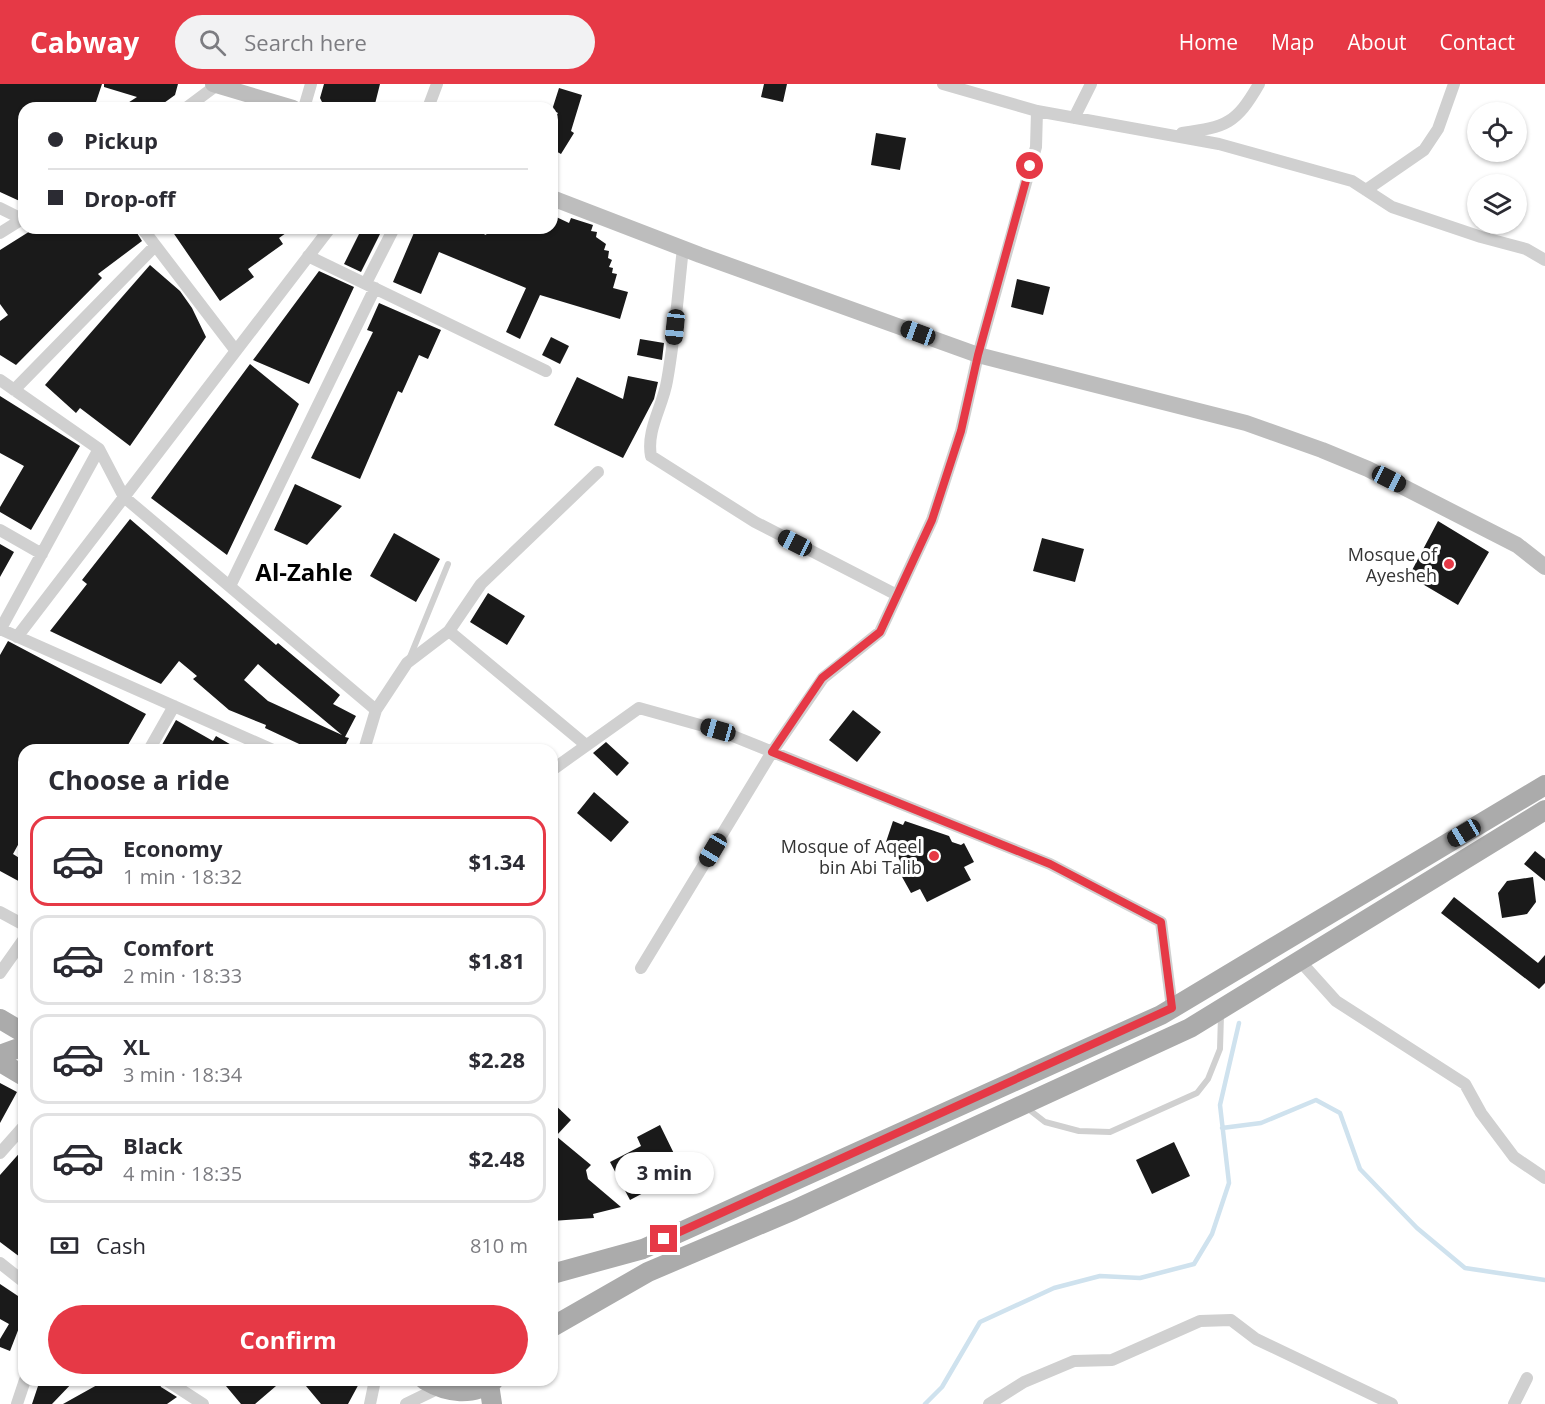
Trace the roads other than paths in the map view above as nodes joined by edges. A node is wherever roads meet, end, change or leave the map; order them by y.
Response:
1 (310, 84) edge
2 (437, 84) edge
3 (942, 84) edge
4 (1092, 84) edge
5 (1258, 84) edge
6 (1454, 84) edge
7 (215, 85) edge
8 (194, 102) edge
9 (272, 102) edge
10 (306, 102) edge
11 (430, 102) edge
12 (1037, 111) junction
13 (1074, 118) junction
14 (1169, 135) junction
15 (1366, 190) junction
16 (558, 200) edge
17 (0, 208) edge
18 (18, 216) edge
19 (18, 221) edge
20 (0, 233) edge
21 (146, 234) edge
22 (325, 234) edge
23 (392, 234) edge
24 (155, 246) junction
25 (683, 248) junction
26 (308, 256) junction
27 (1545, 260) edge
28 (371, 285) junction
29 (236, 351) junction
30 (978, 355) junction
31 (546, 371) dead end
32 (0, 380) edge
33 (14, 390) junction
34 (99, 449) junction
35 (598, 472) dead end
36 (124, 497) junction
37 (0, 530) edge
38 (42, 554) junction
39 (448, 564) dead end
40 (1545, 567) edge
41 (230, 586) junction
42 (897, 595) junction
43 (0, 630) edge
44 (449, 631) junction
45 (17, 637) junction
46 (408, 663) junction
47 (174, 706) junction
48 (376, 710) junction
49 (152, 744) edge
50 (260, 744) edge
51 (366, 744) edge
52 (586, 746) junction
53 (772, 752) junction
54 (558, 766) edge
55 (1545, 785) edge
56 (1545, 810) edge
57 (0, 912) edge
58 (18, 922) edge
59 (18, 948) edge
60 (1300, 961) junction
61 (641, 968) dead end
62 (0, 973) edge
63 (1172, 1008) junction
64 (1221, 1008) junction
65 (0, 1019) edge
66 (18, 1030) edge
67 (18, 1048) edge
68 (0, 1055) edge
69 (0, 1062) edge
70 (18, 1072) edge
71 (1021, 1104) junction
72 (18, 1133) edge
73 (0, 1153) edge
74 (1545, 1178) edge
75 (0, 1263) edge
76 (558, 1272) edge
77 (18, 1277) edge
78 (558, 1324) edge
79 (1527, 1378) dead end
80 (23, 1386) edge
81 (175, 1386) edge
82 (374, 1386) edge
83 (429, 1386) edge
84 (434, 1386) edge
85 (439, 1386) edge
86 (482, 1386) edge
87 (491, 1386) edge
88 (16, 1404) edge
89 (203, 1404) edge
90 (370, 1404) edge
91 (406, 1404) edge
92 (451, 1404) edge
93 (492, 1404) edge
94 (989, 1404) edge
95 (1392, 1404) edge
96 (1514, 1404) edge

1 - 10 street
2 - 11 street
3 - 12 street
4 - 13 street
5 - 14 street
6 - 15 street
7 - 8 street
7 - 9 street
12 - 13 street
12 - 30 street
13 - 14 street
14 - 15 street
15 - 27 street
16 - 25 street
17 - 18 street
19 - 20 street
21 - 24 street
22 - 26 street
23 - 28 street
24 - 29 street
24 - 33 street
25 - 30 street
25 - 42 street
26 - 28 street
26 - 29 street
28 - 31 street
28 - 41 street
29 - 36 street
30 - 40 street
30 - 42 street
32 - 33 street
33 - 34 street
34 - 36 street
34 - 38 street
35 - 44 street
36 - 41 street
36 - 45 street
37 - 38 street
38 - 43 street
39 - 46 lane
41 - 48 street
42 - 53 street
43 - 45 street
44 - 46 street
44 - 52 street
45 - 47 street
46 - 48 street
47 - 49 street
47 - 50 street
48 - 51 street
52 - 53 street
52 - 54 street
53 - 61 street
53 - 63 street
55 - 63 main road
56 - 60 main road
57 - 58 street
59 - 62 street
60 - 64 main road
60 - 74 street
63 - 76 main road
64 - 71 main road
64 - 71 lane
65 - 66 main road
67 - 68 main road
69 - 70 main road
71 - 78 main road
72 - 73 street
75 - 77 street
79 - 96 street
80 - 88 street
81 - 89 street
82 - 90 street
83 - 91 street
84 - 92 main road
85 - 86 main road
87 - 93 main road
94 - 95 street

